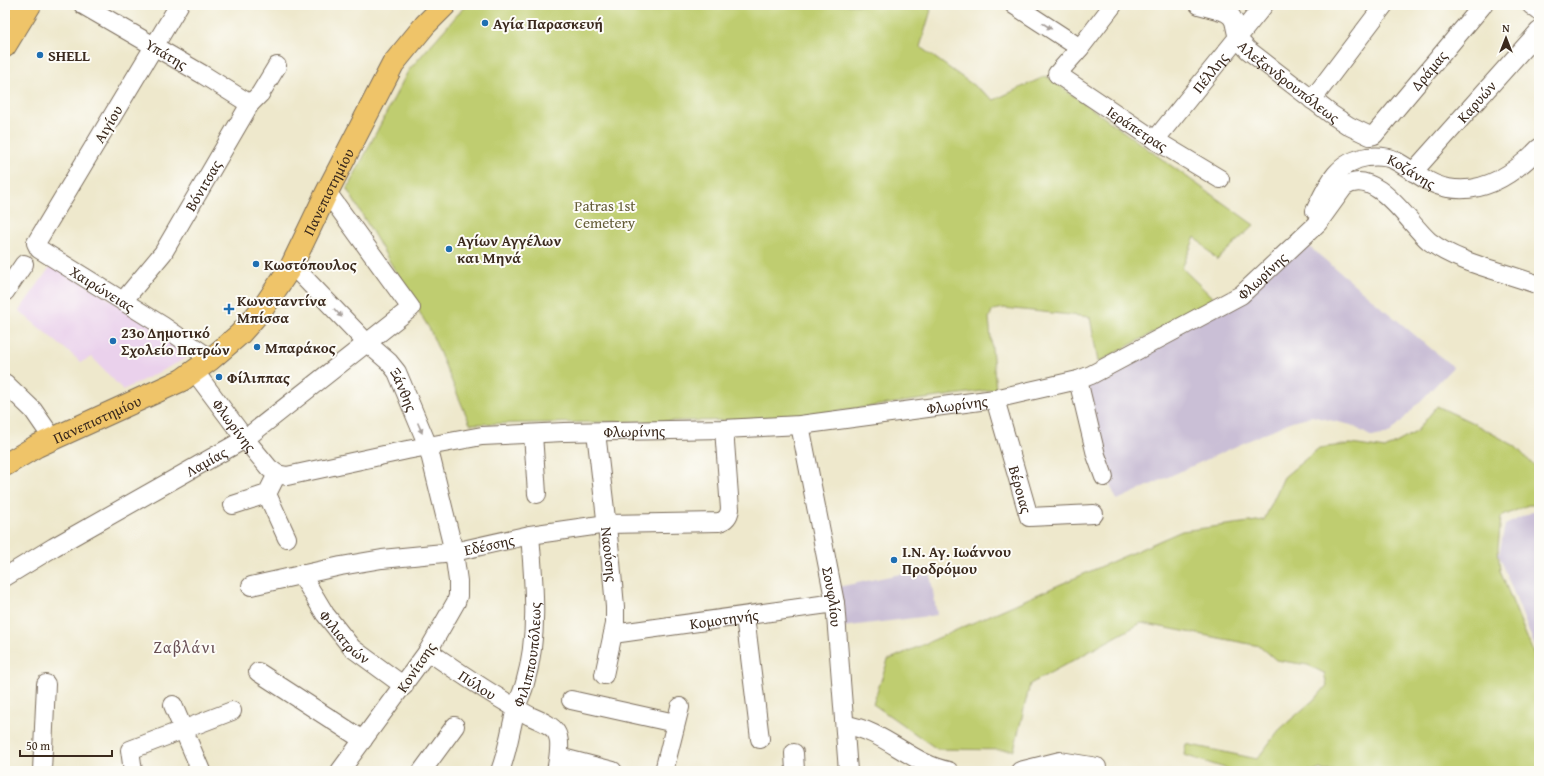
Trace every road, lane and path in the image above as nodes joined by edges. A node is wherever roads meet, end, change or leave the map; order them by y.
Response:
1 (30, 5) edge
2 (83, 5) edge
3 (179, 5) edge
4 (446, 5) edge
5 (1014, 5) edge
6 (1112, 5) edge
7 (1199, 5) edge
8 (1264, 5) edge
9 (1384, 5) edge
10 (1483, 5) edge
11 (1531, 5) edge
12 (1224, 8) edge
13 (1539, 12) edge
14 (1539, 31) edge
15 (1238, 37) junction
16 (5, 46) edge
17 (154, 46) junction
18 (1080, 48) junction
19 (277, 66) dead end
20 (1312, 100) junction
21 (250, 104) junction
22 (1374, 135) joint
23 (1155, 140) junction
24 (1539, 148) edge
25 (1413, 172) junction
26 (1220, 179) dead end
27 (327, 192) junction
28 (1312, 227) junction
29 (36, 243) joint
30 (24, 264) dead end
31 (292, 265) junction
32 (1539, 285) edge
33 (5, 292) edge
34 (123, 301) junction
35 (366, 342) junction
36 (203, 365) junction
37 (1078, 380) junction
38 (5, 383) edge
39 (995, 399) junction
40 (800, 425) junction
41 (724, 429) junction
42 (596, 432) junction
43 (533, 434) junction
44 (52, 439) junction
45 (245, 439) junction
46 (428, 446) junction
47 (7, 460) edge
48 (277, 474) junction
49 (1104, 477) dead end
50 (268, 494) junction
51 (537, 494) dead end
52 (233, 505) dead end
53 (1094, 514) dead end
54 (607, 524) junction
55 (530, 535) junction
56 (286, 538) dead end
57 (454, 552) junction
58 (301, 574) junction
59 (5, 577) edge
60 (251, 586) dead end
61 (835, 603) junction
62 (745, 616) junction
63 (613, 634) junction
64 (428, 651) junction
65 (258, 672) dead end
66 (604, 675) dead end
67 (46, 684) dead end
68 (404, 686) junction
69 (571, 700) dead end
70 (173, 705) dead end
71 (516, 708) junction
72 (232, 711) dead end
73 (845, 725) junction
74 (455, 726) dead end
75 (184, 730) junction
76 (760, 739) dead end
77 (363, 740) junction
78 (558, 764) edge
79 (1097, 767) dead end
80 (1051, 768) edge
81 (42, 771) edge
82 (133, 771) edge
83 (201, 771) edge
84 (340, 771) edge
85 (422, 771) edge
86 (500, 771) edge
87 (613, 771) edge
88 (664, 771) edge
89 (848, 771) edge
90 (950, 771) edge
91 (1020, 771) edge

1 - 16 main road
2 - 17 street, Υπάτης
3 - 17 street, Αιγίου
4 - 27 main road, Πανεπιστημίου
5 -> 18 street
6 - 18 street
7 - 12 street, Αλεξανδρουπόλεως
8 - 15 street, Πέλλης
9 - 20 street
10 - 22 street, Δράμας
11 - 13 street
12 - 15 street, Αλεξανδρουπόλεως
14 - 25 street, Καρυών
15 - 20 street, Αλεξανδρουπόλεως
15 - 23 street, Πέλλης
17 - 21 street, Υπάτης
17 - 29 street, Αιγίου
18 - 23 street, Ιεράπετρας
19 - 21 street, Βόνιτσας
20 - 22 street, Αλεξανδρουπόλεως
21 - 34 street, Βόνιτσας
23 - 26 street, Ιεράπετρας
24 - 25 street, Κοζάνης
25 - 28 street, Κοζάνης
27 - 31 main road, Πανεπιστημίου
27 - 35 street, Λαμίας
28 - 32 street, Φλωρίνης
28 - 37 street, Φλωρίνης
29 - 34 street, Χαιρώνειας
30 - 33 street
31 -> 35 street, Ξάνθης
31 - 36 main road, Πανεπιστημίου
34 - 36 street, Χαιρώνειας
35 - 45 street, Λαμίας
35 -> 46 street, Ξάνθης
36 - 44 main road, Πανεπιστημίου
36 - 45 street, Φλωρίνης
37 - 39 street, Φλωρίνης
37 - 49 street
38 - 44 street
39 - 40 street, Φλωρίνης
39 - 53 street, Βέροιας
40 - 41 street, Φλωρίνης
40 - 61 street, Σουφλίου
41 - 42 street, Φλωρίνης
41 - 54 street, Εδέσσης
42 - 43 street, Φλωρίνης
42 - 54 street, Ναούσης
43 - 46 street, Φλωρίνης
43 - 51 street
44 - 47 main road, Πανεπιστημίου
45 - 48 street, Φλωρίνης
45 - 59 street, Λαμίας
46 - 48 street, Φλωρίνης
46 - 57 street, Ξάνθης
48 - 50 street
50 - 52 street
50 - 56 street
54 - 55 street, Εδέσσης
54 - 63 street, Ναούσης
55 - 57 street, Εδέσσης
55 - 71 street, Φιλιππουπόλεως
57 - 58 street, Εδέσσης
57 - 64 street, Κονίτσης
58 - 60 street, Εδέσσης
58 - 68 street, Φιλιατρών
61 - 62 street, Κομοτηνής
61 - 73 street, Σουφλίου
62 - 63 street, Κομοτηνής
62 - 76 street
63 - 66 street, Ναούσης
64 - 68 street, Κονίτσης
64 - 71 street, Πύλου
65 - 77 street
67 - 81 street
68 - 77 street, Κονίτσης
69 - 88 street
70 - 75 street
71 - 78 street, Πύλου
71 - 86 street, Φιλιππουπόλεως
72 - 75 street
73 - 89 street, Σουφλίου
73 - 90 street
74 - 85 street
75 - 82 street
75 - 83 street
77 - 84 street, Κονίτσης
78 - 87 street
79 - 80 street
80 - 91 street

